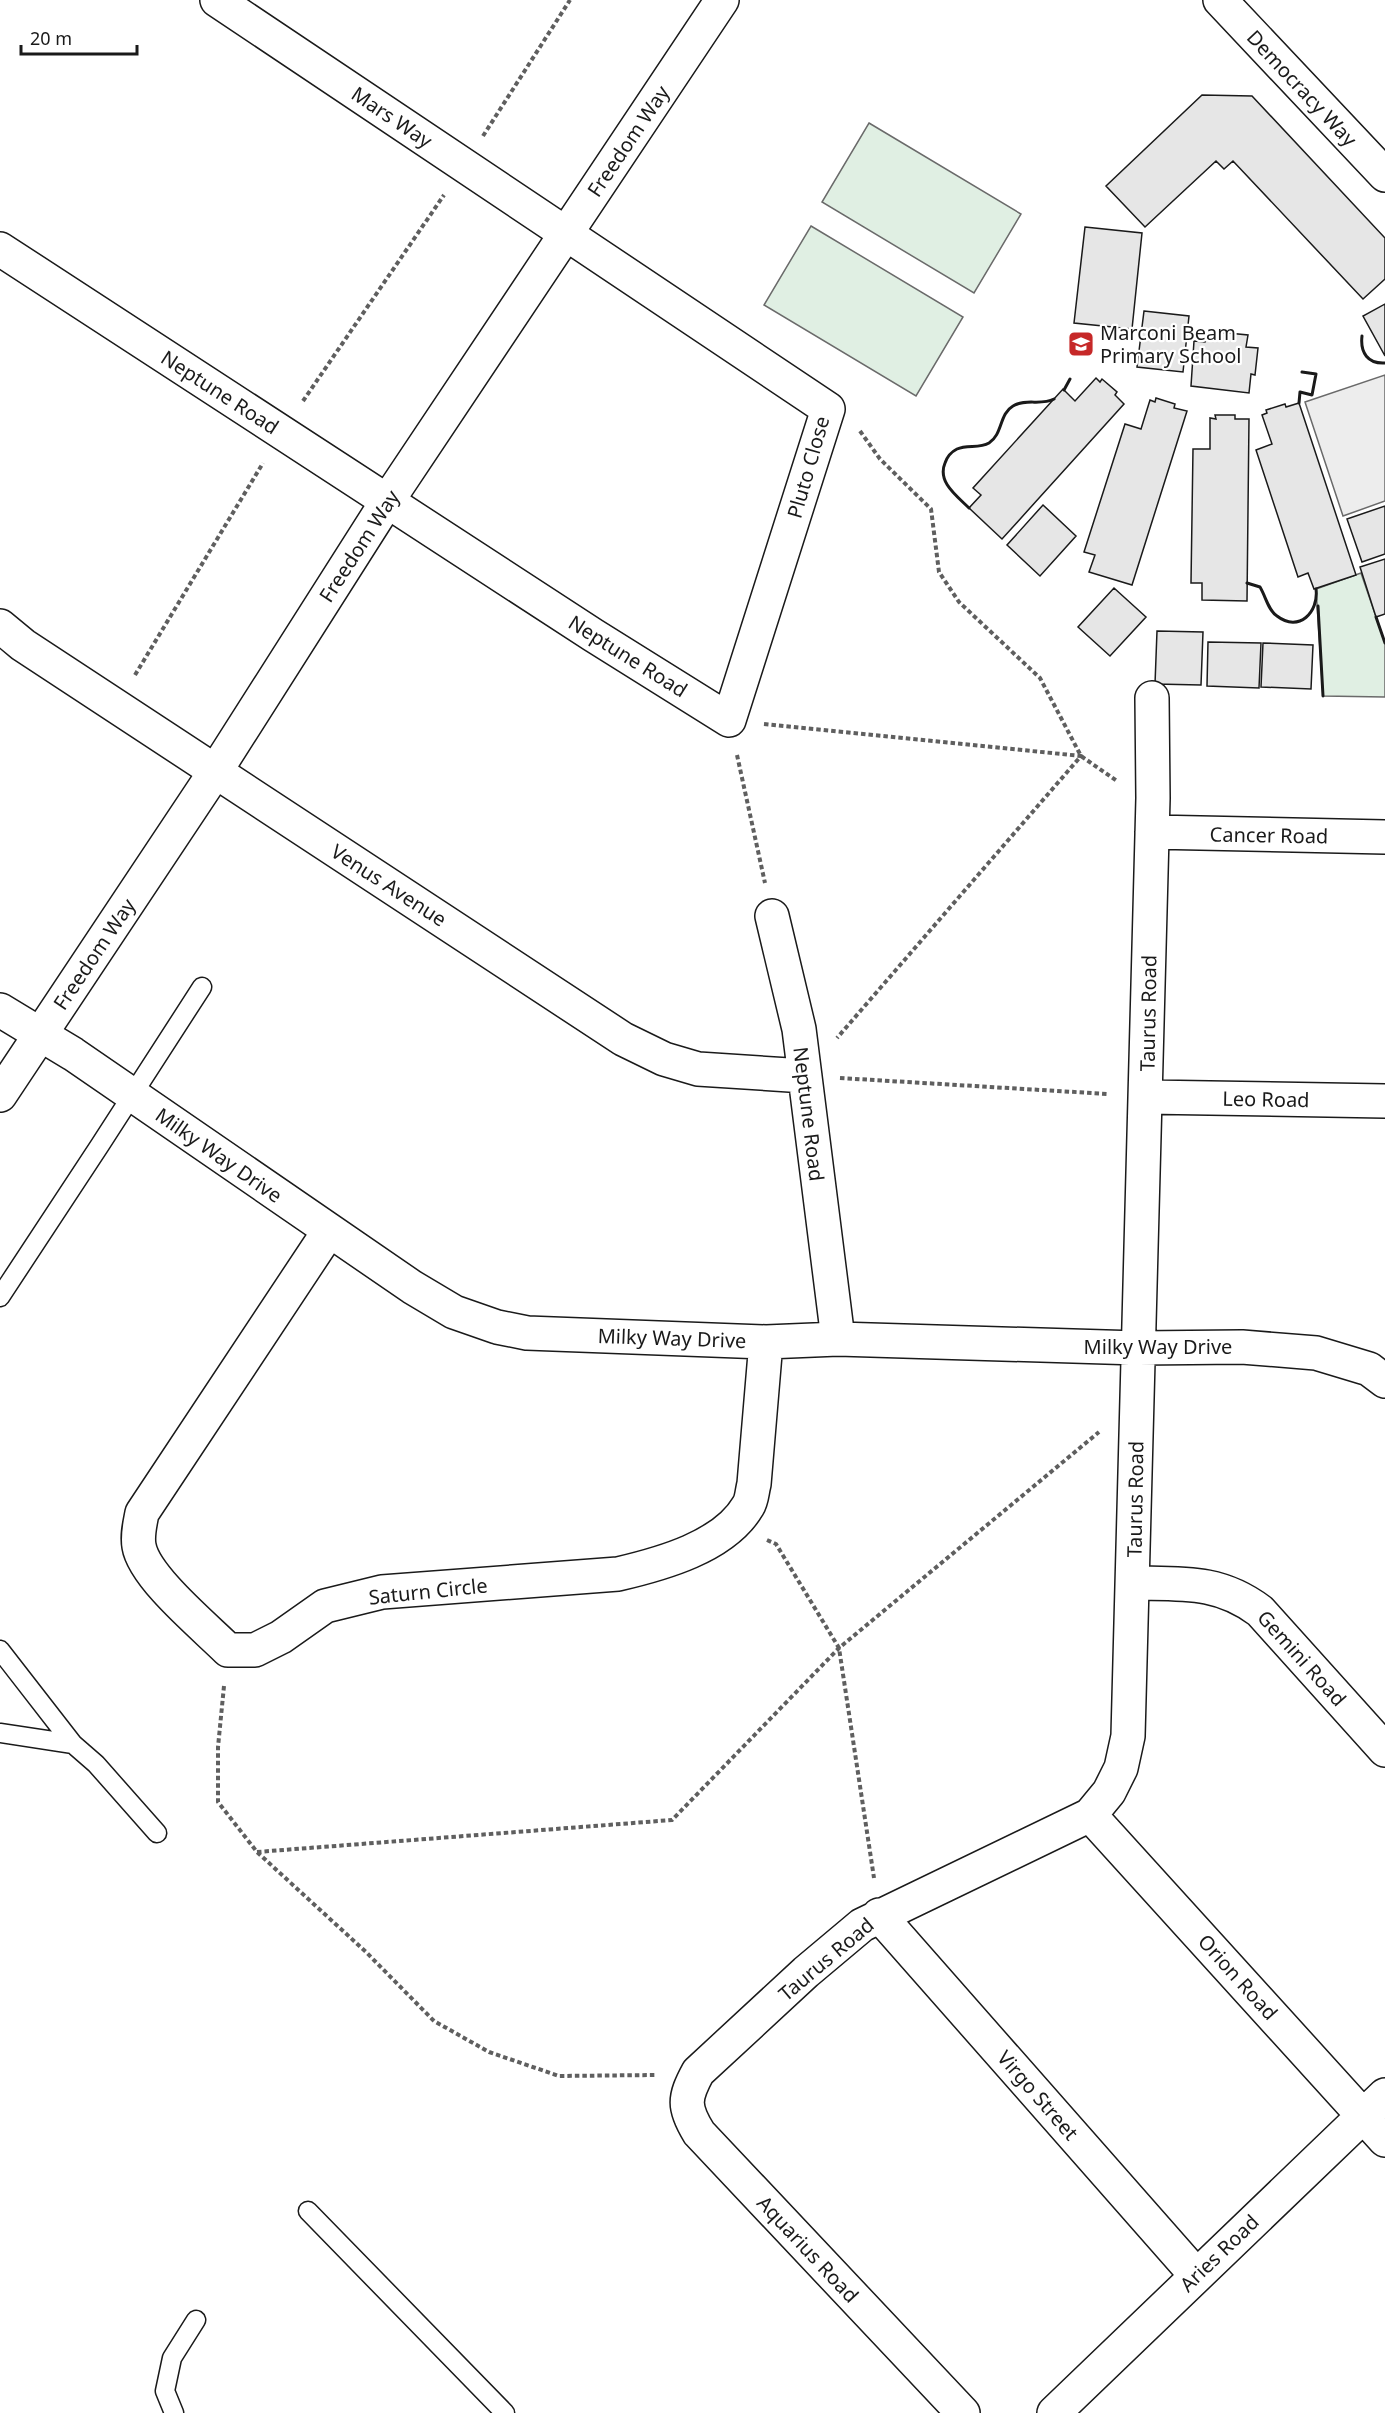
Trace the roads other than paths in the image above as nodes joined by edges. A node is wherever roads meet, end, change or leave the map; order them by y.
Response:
1 (217, 0) edge
2 (722, 0) edge
3 (1220, 0) edge
4 (1385, 175) edge
5 (567, 235) junction
6 (0, 249) edge
7 (388, 500) junction
8 (0, 626) edge
9 (1152, 698) dead end
10 (729, 720) joint
11 (215, 772) junction
12 (1152, 832) junction
13 (1385, 837) edge
14 (772, 916) road end
15 (202, 987) dead end
16 (0, 1010) edge
17 (40, 1032) junction
18 (805, 1076) junction
19 (0, 1095) edge
20 (132, 1095) junction
21 (1147, 1097) junction
22 (1385, 1101) edge
23 (329, 1231) junction
24 (0, 1297) edge
25 (837, 1339) junction
26 (766, 1342) junction
27 (1138, 1348) junction
28 (1385, 1382) edge
29 (1134, 1583) junction
30 (0, 1650) edge
31 (0, 1733) edge
32 (74, 1744) junction
33 (1385, 1750) edge
34 (1090, 1815) junction
35 (157, 1833) dead end
36 (879, 1915) junction
37 (698, 2072) joint
38 (1374, 2105) edge
39 (1385, 2140) edge
40 (308, 2211) dead end
41 (1196, 2275) junction
42 (196, 2320) dead end
43 (174, 2413) edge
44 (505, 2413) edge
45 (963, 2413) edge
46 (1054, 2413) edge

1 - 5 street, Mars Way
2 - 5 street, Freedom Way
3 - 4 street, Democracy Way
5 - 7 street, Freedom Way
5 - 10 street, Pluto Close
6 - 7 street, Neptune Road
7 - 10 street, Neptune Road
7 - 11 street, Freedom Way
8 - 11 street, Venus Avenue
9 - 12 street, Taurus Road
11 - 17 street, Freedom Way
11 - 18 street, Venus Avenue
12 - 13 street, Cancer Road
12 - 21 street, Taurus Road
14 - 18 street, Neptune Road
15 - 20 lane
16 - 17 street, Milky Way Drive
17 - 19 street, Freedom Way
17 - 20 street, Milky Way Drive
18 - 25 street, Neptune Road
20 - 23 street, Milky Way Drive
20 - 24 lane
21 - 22 street, Leo Road
21 - 27 street, Taurus Road
23 - 26 street, Milky Way Drive
23 - 26 street, Saturn Circle
25 - 26 street, Milky Way Drive
25 - 27 street, Milky Way Drive
27 - 28 street, Milky Way Drive
27 - 29 street, Taurus Road
29 - 33 street, Gemini Road
29 - 34 street, Taurus Road
30 - 32 lane
31 - 32 lane
32 - 35 lane
34 - 36 street, Taurus Road
34 - 38 street, Orion Road
36 - 37 street, Taurus Road
36 - 41 street, Virgo Street
37 - 45 street, Aquarius Road
38 - 39 street, Orion Road
38 - 41 street, Aries Road
40 - 44 lane
41 - 46 street, Aries Road
42 - 43 lane

